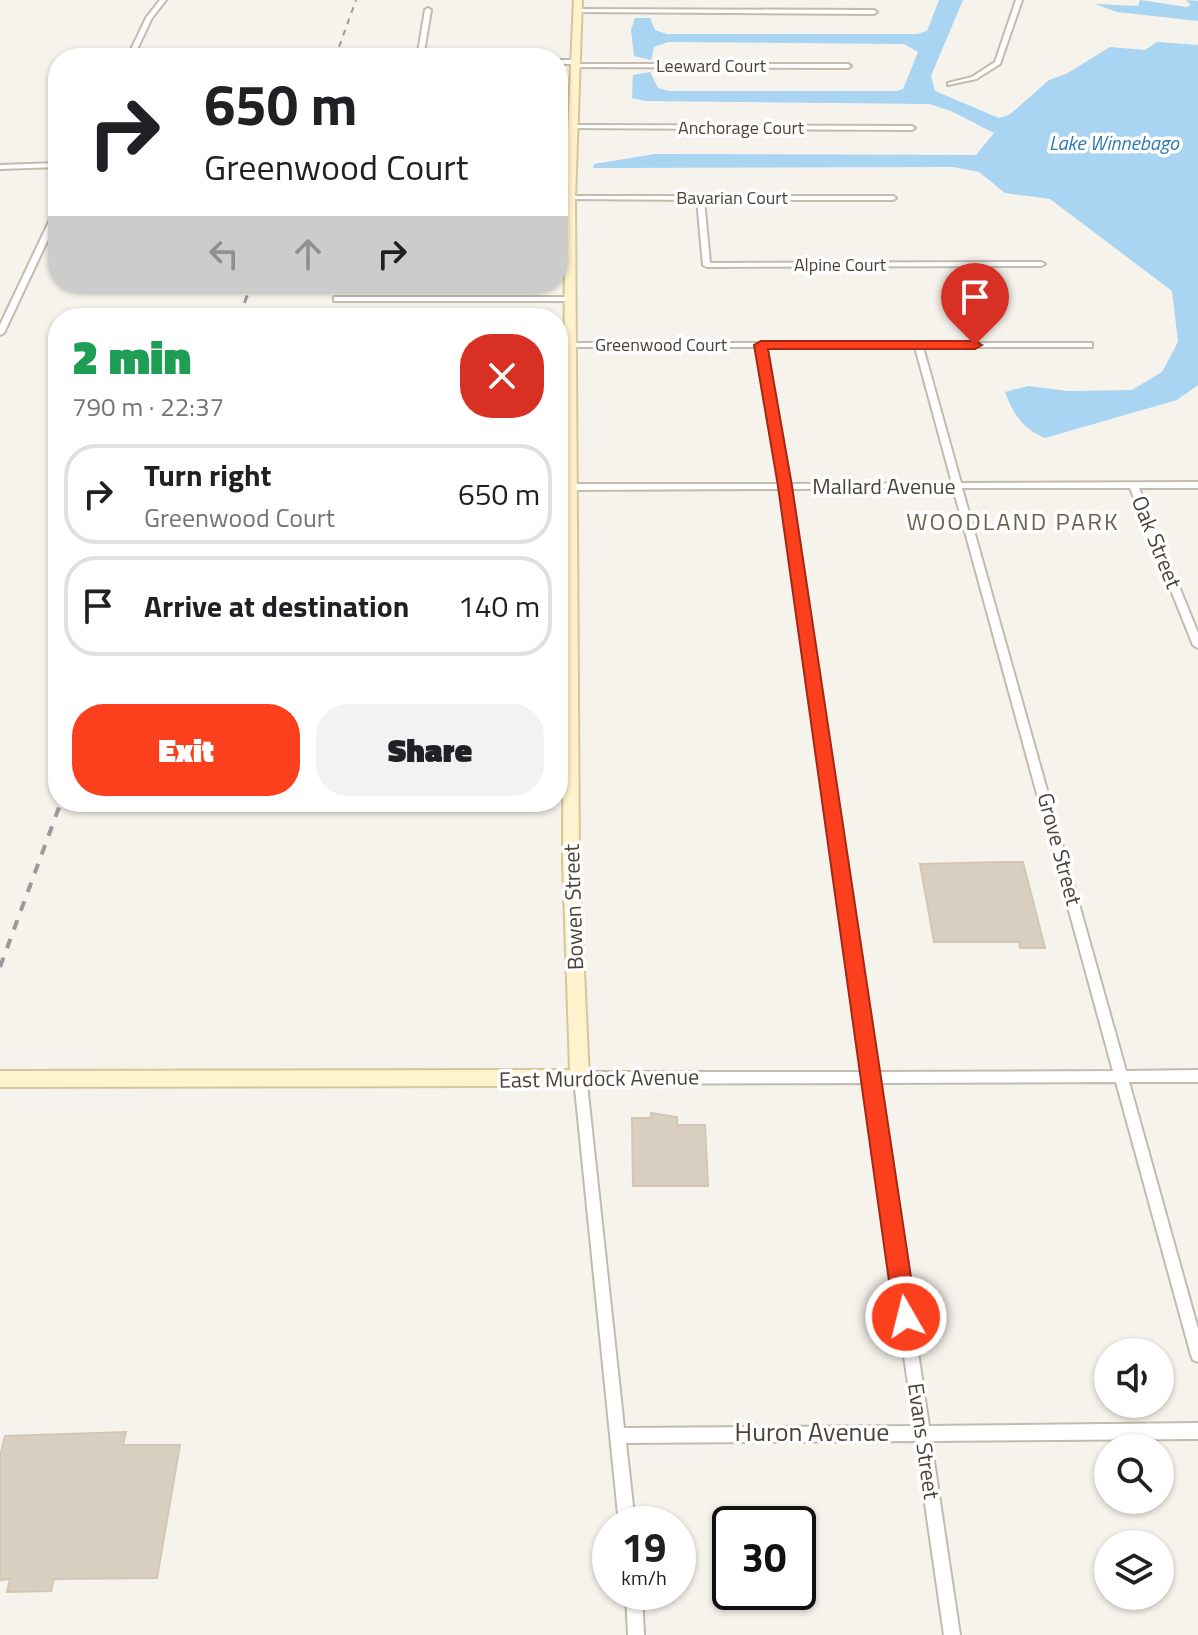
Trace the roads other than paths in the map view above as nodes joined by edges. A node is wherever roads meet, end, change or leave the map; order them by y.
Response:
1 (163, 0) edge
2 (1019, 0) edge
3 (577, 6) edge
4 (428, 10) dead end
5 (874, 12) dead end
6 (135, 48) edge
7 (422, 48) edge
8 (568, 63) edge
9 (574, 64) junction
10 (848, 66) dead end
11 (950, 84) dead end
12 (571, 127) junction
13 (912, 128) dead end
14 (48, 165) edge
15 (0, 167) edge
16 (570, 198) junction
17 (700, 198) junction
18 (893, 198) dead end
19 (48, 232) edge
20 (1041, 264) dead end
21 (337, 299) dead end
22 (570, 299) junction
23 (0, 302) edge
24 (15, 302) junction
25 (0, 333) edge
26 (570, 345) junction
27 (761, 345) junction
28 (918, 345) junction
29 (1089, 345) dead end
30 (568, 360) edge
31 (568, 454) edge
32 (1133, 485) junction
33 (1198, 485) edge
34 (785, 486) junction
35 (959, 486) junction
36 (570, 487) junction
37 (568, 510) edge
38 (1198, 645) edge
39 (568, 731) edge
40 (1120, 1076) junction
41 (1198, 1076) edge
42 (871, 1077) junction
43 (580, 1078) junction
44 (0, 1079) edge
45 (1198, 1355) edge
46 (923, 1431) junction
47 (1198, 1431) edge
48 (618, 1436) junction
49 (625, 1506) edge
50 (635, 1610) edge
51 (636, 1635) edge
52 (952, 1635) edge

1 - 6 street
2 - 11 street
3 - 5 street
3 - 9 main road, Bowen Street
4 - 7 street
8 - 9 street, Leeward Court
9 - 10 street, Leeward Court
9 - 12 main road, Bowen Street
12 - 13 street, Anchorage Court
12 - 16 main road, Bowen Street
14 - 15 street
16 - 17 street, Bavarian Court
16 - 22 main road, Bowen Street
17 - 18 street, Bavarian Court
17 - 20 street, Alpine Court
19 - 24 street
21 - 22 street
22 - 26 main road, Bowen Street
23 - 24 street
24 - 25 street
26 - 27 street, Greenwood Court
26 - 30 main road, Bowen Street
27 - 28 street, Greenwood Court
27 - 34 street, Evans Street
28 - 29 street, Greenwood Court
28 - 35 street, Grove Street
31 - 36 main road, Bowen Street
32 - 33 street, Mallard Avenue
32 - 35 street, Mallard Avenue
32 - 38 street, Oak Street
34 - 35 street, Mallard Avenue
34 - 36 street, Mallard Avenue
34 - 42 street, Evans Street
35 - 40 street, Grove Street
36 - 37 main road, Bowen Street
39 - 43 main road, Bowen Street
40 - 41 street, East Murdock Avenue
40 - 42 street, East Murdock Avenue
40 - 45 street, Grove Street
42 - 43 street, East Murdock Avenue
42 - 46 street, Evans Street
43 - 44 main road, East Murdock Avenue
43 - 48 street, Bowen Street
46 - 47 street, Huron Avenue
46 - 48 street, Huron Avenue
46 - 52 street, Evans Street
48 - 49 street, Bowen Street
50 - 51 street

